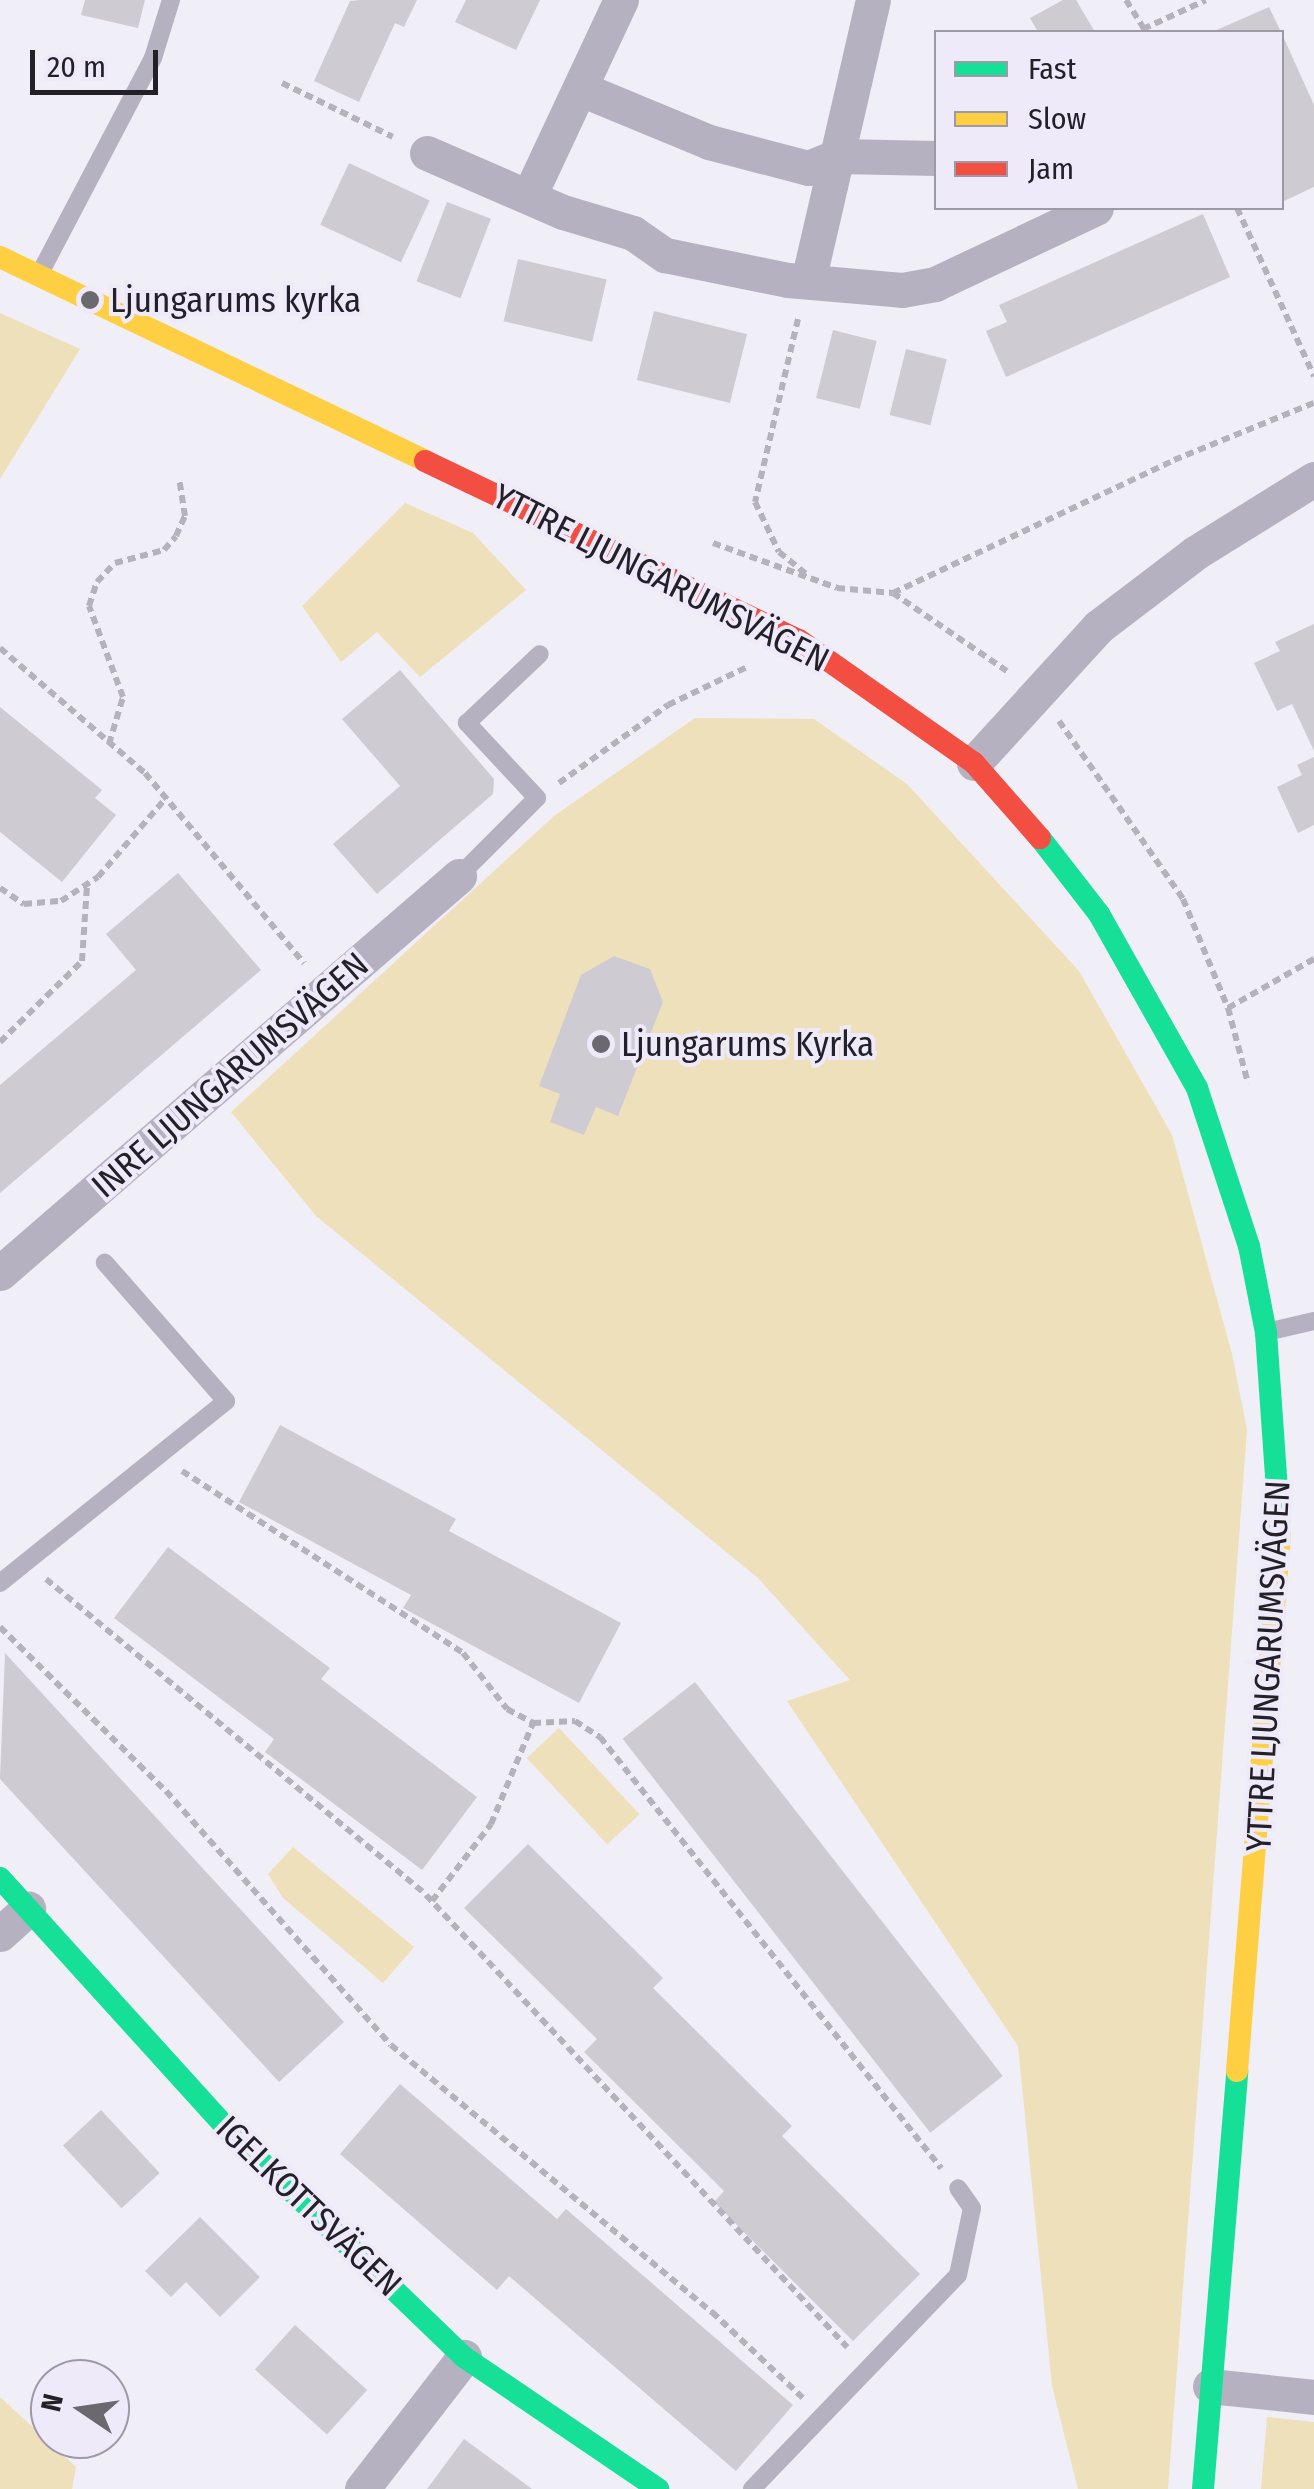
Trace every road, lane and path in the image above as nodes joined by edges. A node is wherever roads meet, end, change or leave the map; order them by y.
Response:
1 (171, 0) edge
2 (621, 0) edge
3 (873, 0) edge
4 (1126, 0) edge
5 (1206, 0) edge
6 (1143, 30) edge
7 (1146, 30) edge
8 (282, 84) dead end
9 (581, 89) junction
10 (426, 153) joint
11 (837, 156) junction
12 (934, 158) edge
13 (528, 196) junction
14 (1092, 210) edge
15 (1238, 210) edge
16 (0, 257) edge
17 (39, 275) junction
18 (808, 277) junction
19 (1314, 376) edge
20 (1314, 403) edge
21 (179, 478) dead end
22 (1314, 479) edge
23 (814, 580) dead end
24 (837, 588) dead end
25 (892, 593) dead end
26 (799, 640) junction
27 (0, 648) edge
28 (540, 654) dead end
29 (109, 744) junction
30 (974, 764) junction
31 (166, 798) junction
32 (537, 798) junction
33 (460, 876) joint
34 (87, 885) junction
35 (0, 888) edge
36 (1314, 960) edge
37 (327, 990) junction
38 (1228, 1008) dead end
39 (0, 1042) edge
40 (105, 1263) dead end
41 (0, 1273) edge
42 (1314, 1321) edge
43 (1266, 1332) junction
44 (158, 1456) junction
45 (25, 1563) junction
46 (0, 1583) edge
47 (0, 1627) edge
48 (533, 1724) junction
49 (0, 1878) edge
50 (432, 1902) junction
51 (28, 1909) junction
52 (0, 1934) edge
53 (958, 2188) joint
54 (464, 2357) junction
55 (869, 2370) junction
56 (1210, 2386) junction
57 (1314, 2397) edge
58 (822, 2416) junction
59 (362, 2489) edge
60 (658, 2489) edge
61 (752, 2489) edge
62 (1203, 2489) edge

1 - 17 lane
2 - 9 street
3 - 11 street
4 - 6 path
5 - 7 path
8 - 10 path
9 - 11 street
9 - 13 street
10 - 13 street
11 - 12 street
11 - 18 street
13 - 18 street
14 - 18 street
15 - 19 path
16 - 17 street, YTTRE LJUNGARUMSVÄGEN
17 - 26 street, YTTRE LJUNGARUMSVÄGEN
18 - 23 path
20 - 25 path
21 - 29 path
22 - 30 street
24 - 26 path
26 - 30 street, YTTRE LJUNGARUMSVÄGEN
26 - 32 path
27 - 29 path
28 - 32 lane
29 - 31 path
30 - 43 street, YTTRE LJUNGARUMSVÄGEN
31 - 34 path
31 - 37 path
32 - 33 lane
33 - 37 street, INRE LJUNGARUMSVÄGEN
34 - 35 path
34 - 39 path
36 - 38 path
37 - 41 street, INRE LJUNGARUMSVÄGEN
40 - 44 lane
42 - 43 lane
43 - 56 street, YTTRE LJUNGARUMSVÄGEN
44 - 45 lane
44 - 48 path
45 - 46 lane
45 - 50 path
47 - 58 path
48 - 50 path
48 - 53 path
49 - 51 street, IGELKOTTSVÄGEN
50 - 55 path
51 - 52 street
51 - 54 street, IGELKOTTSVÄGEN
53 - 55 lane
54 - 59 street
54 - 60 street, IGELKOTTSVÄGEN
55 - 58 lane
56 - 57 street
56 - 62 street, YTTRE LJUNGARUMSVÄGEN
58 - 61 lane

